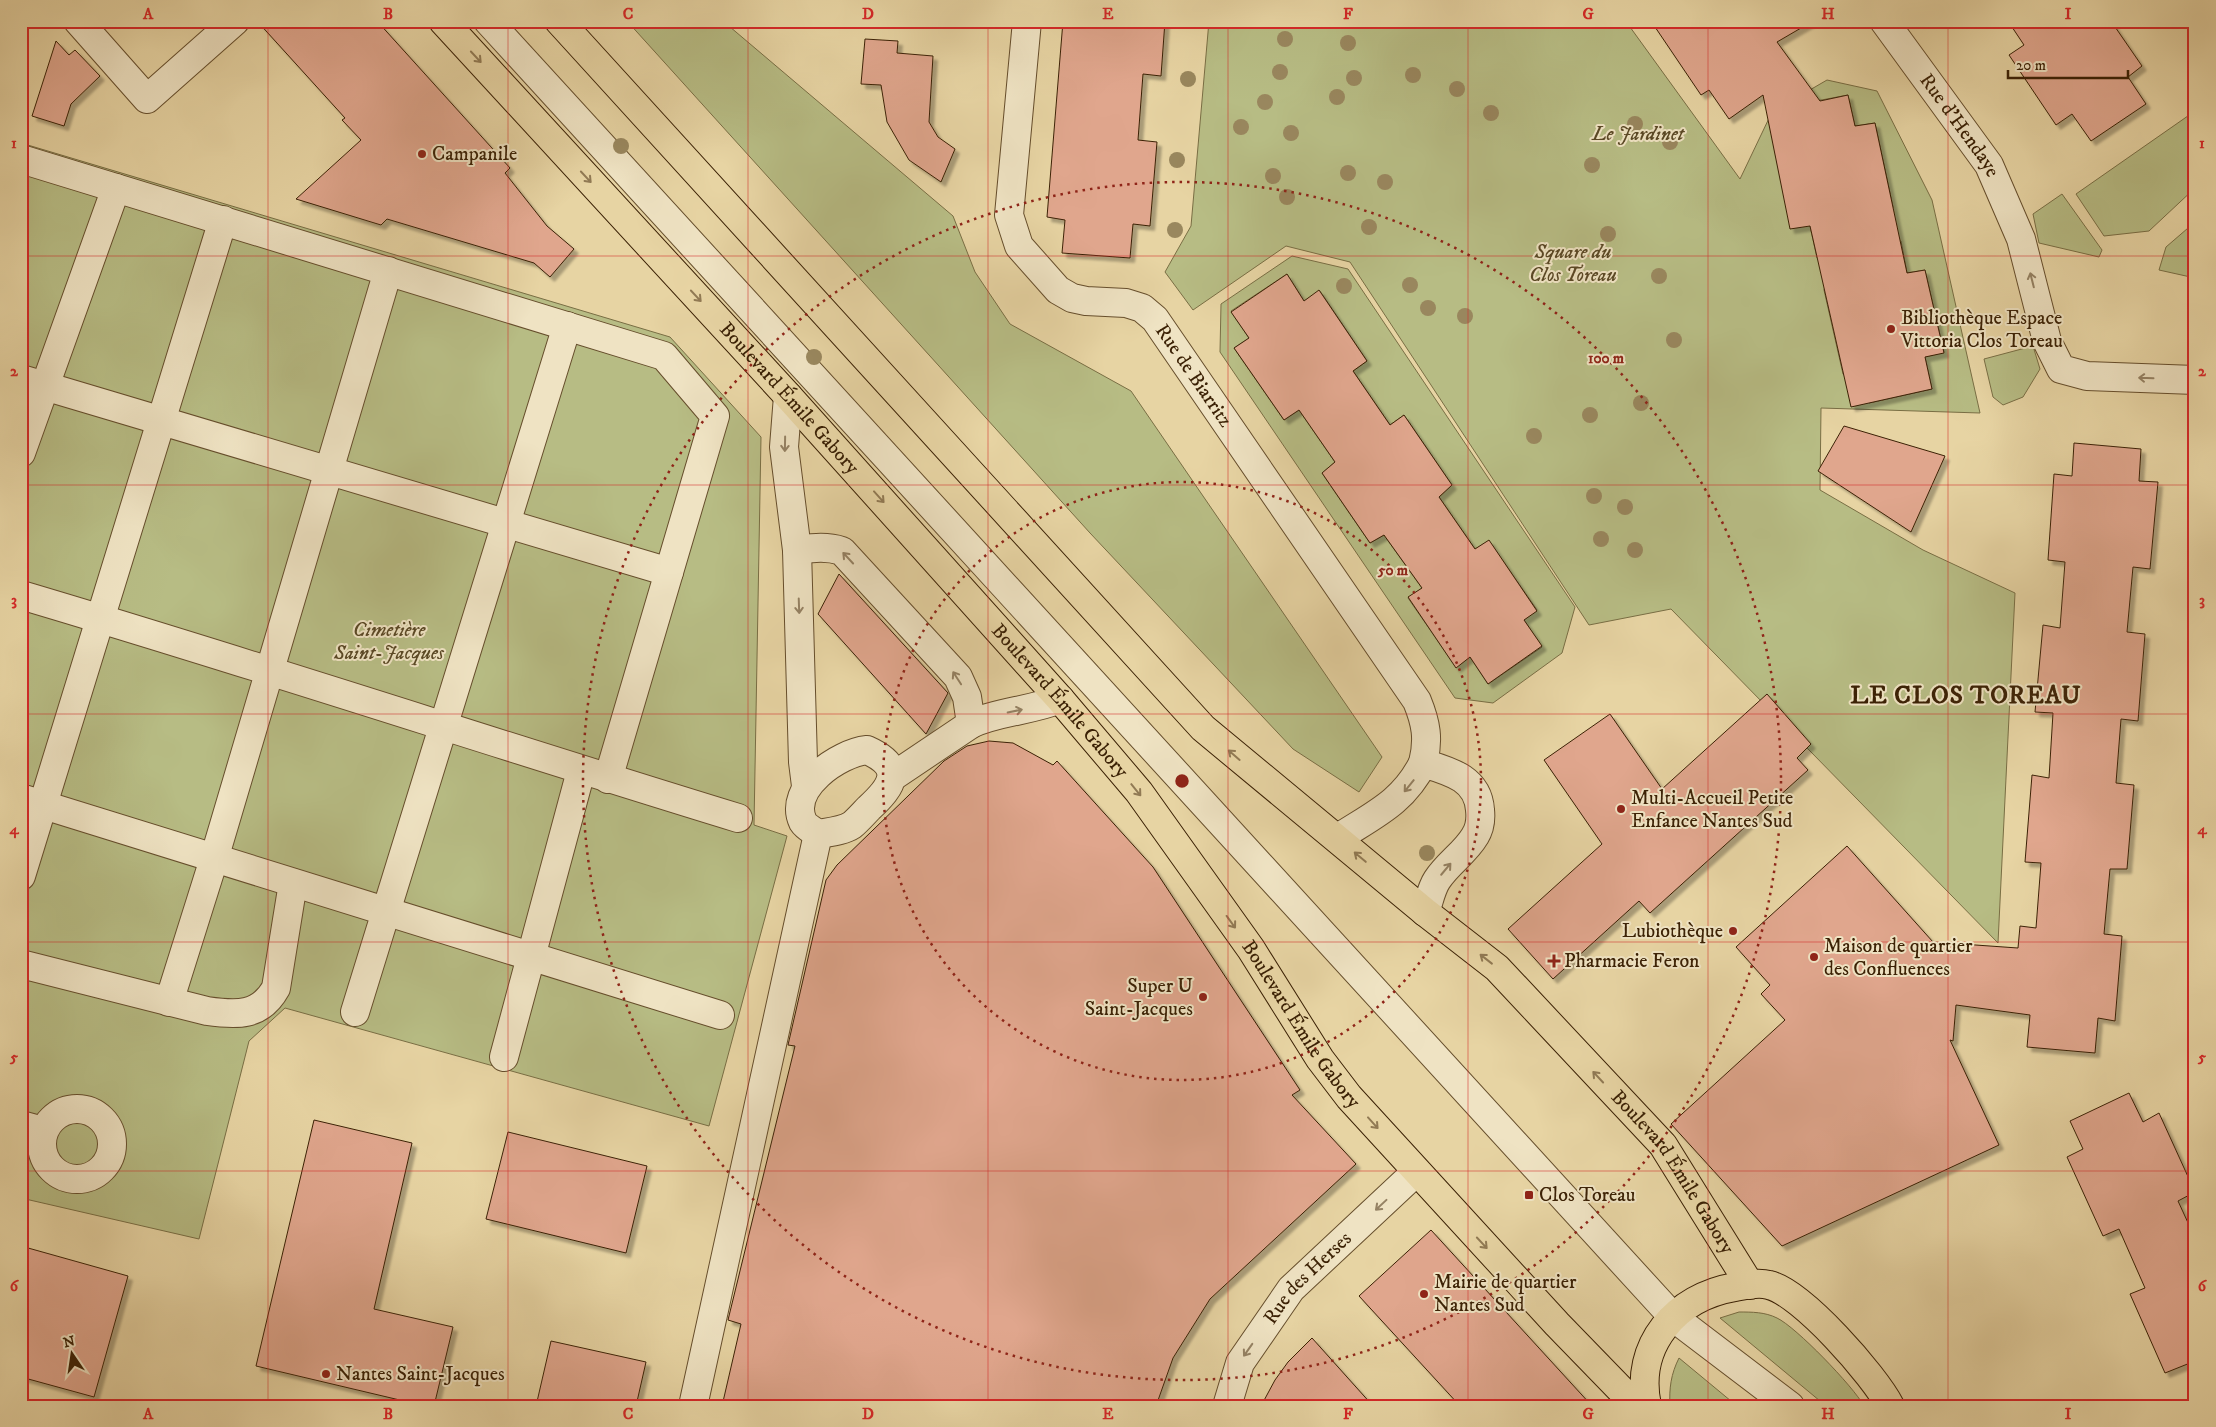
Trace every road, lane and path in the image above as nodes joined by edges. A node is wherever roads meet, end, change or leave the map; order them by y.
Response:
1 (78, 21) edge
2 (234, 21) edge
3 (443, 21) edge
4 (488, 21) edge
5 (559, 21) edge
6 (1027, 21) edge
7 (1884, 21) edge
8 (21, 158) edge
9 (116, 188) junction
10 (223, 220) junction
11 (388, 271) junction
12 (567, 326) junction
13 (2195, 380) edge
14 (33, 383) edge
15 (788, 396) junction
16 (161, 421) junction
17 (21, 453) edge
18 (328, 470) junction
19 (505, 522) junction
20 (797, 550) junction
21 (669, 572) junction
22 (21, 595) edge
23 (99, 618) junction
24 (269, 670) junction
25 (1060, 699) junction
26 (971, 724) junction
27 (445, 726) junction
28 (1423, 763) junction
29 (581, 770) junction
30 (892, 778) junction
31 (608, 779) junction
32 (806, 786) junction
33 (32, 802) edge
34 (738, 818) dead end
35 (818, 834) junction
36 (1338, 838) junction
37 (214, 859) junction
38 (21, 876) edge
39 (293, 883) junction
40 (386, 912) junction
41 (1425, 912) junction
42 (530, 956) junction
43 (21, 964) edge
44 (169, 1002) junction
45 (355, 1012) dead end
46 (720, 1015) dead end
47 (504, 1057) dead end
48 (32, 1128) edge
49 (1416, 1172) junction
50 (1750, 1285) junction
51 (1673, 1317) junction
52 (693, 1406) edge
53 (1227, 1406) edge
54 (1641, 1406) edge
55 (1647, 1406) edge
56 (1790, 1406) edge
57 (1890, 1406) edge

1 - 2 street
3 -> 15 main road, Boulevard Émile Gabory
4 - 51 street
36 -> 5 main road, Boulevard Émile Gabory
6 - 28 street, Rue de Biarritz
13 -> 7 street, Rue d'Hendaye
8 - 9 street
9 - 10 street
9 - 14 street
10 - 11 street
10 - 16 street
11 - 12 street
11 - 18 street
12 - 19 street
12 - 21 street
14 - 16 street
14 - 17 street
15 -> 20 street
15 -> 25 main road, Boulevard Émile Gabory
16 - 18 street
16 - 23 street
18 - 19 street
18 - 24 street
19 - 21 street
19 - 27 street
26 -> 20 street
20 -> 32 street
21 - 31 street
22 - 23 street
23 - 24 street
23 - 33 street
24 - 27 street
24 - 37 street
26 -> 25 street
25 -> 49 main road, Boulevard Émile Gabory
26 - 30 street
27 - 29 street
27 - 40 street
28 -> 36 street
41 -> 28 street
29 - 31 street
29 - 42 street
30 - 32 street
30 - 35 street
31 - 34 street
32 - 35 street
33 - 37 street
33 - 38 street
35 - 52 street
41 -> 36 main road, Boulevard Émile Gabory
37 - 39 street
37 - 44 street
39 - 40 street
39 - 44 street
40 - 42 street
40 - 45 street
50 -> 41 main road, Boulevard Émile Gabory
42 - 46 street
42 - 47 street
43 - 44 street
48 - 48 street
49 -> 53 street, Rue des Herses
49 -> 54 main road, Boulevard Émile Gabory
50 - 51 main road
50 - 57 main road
51 - 55 main road
51 - 56 street

